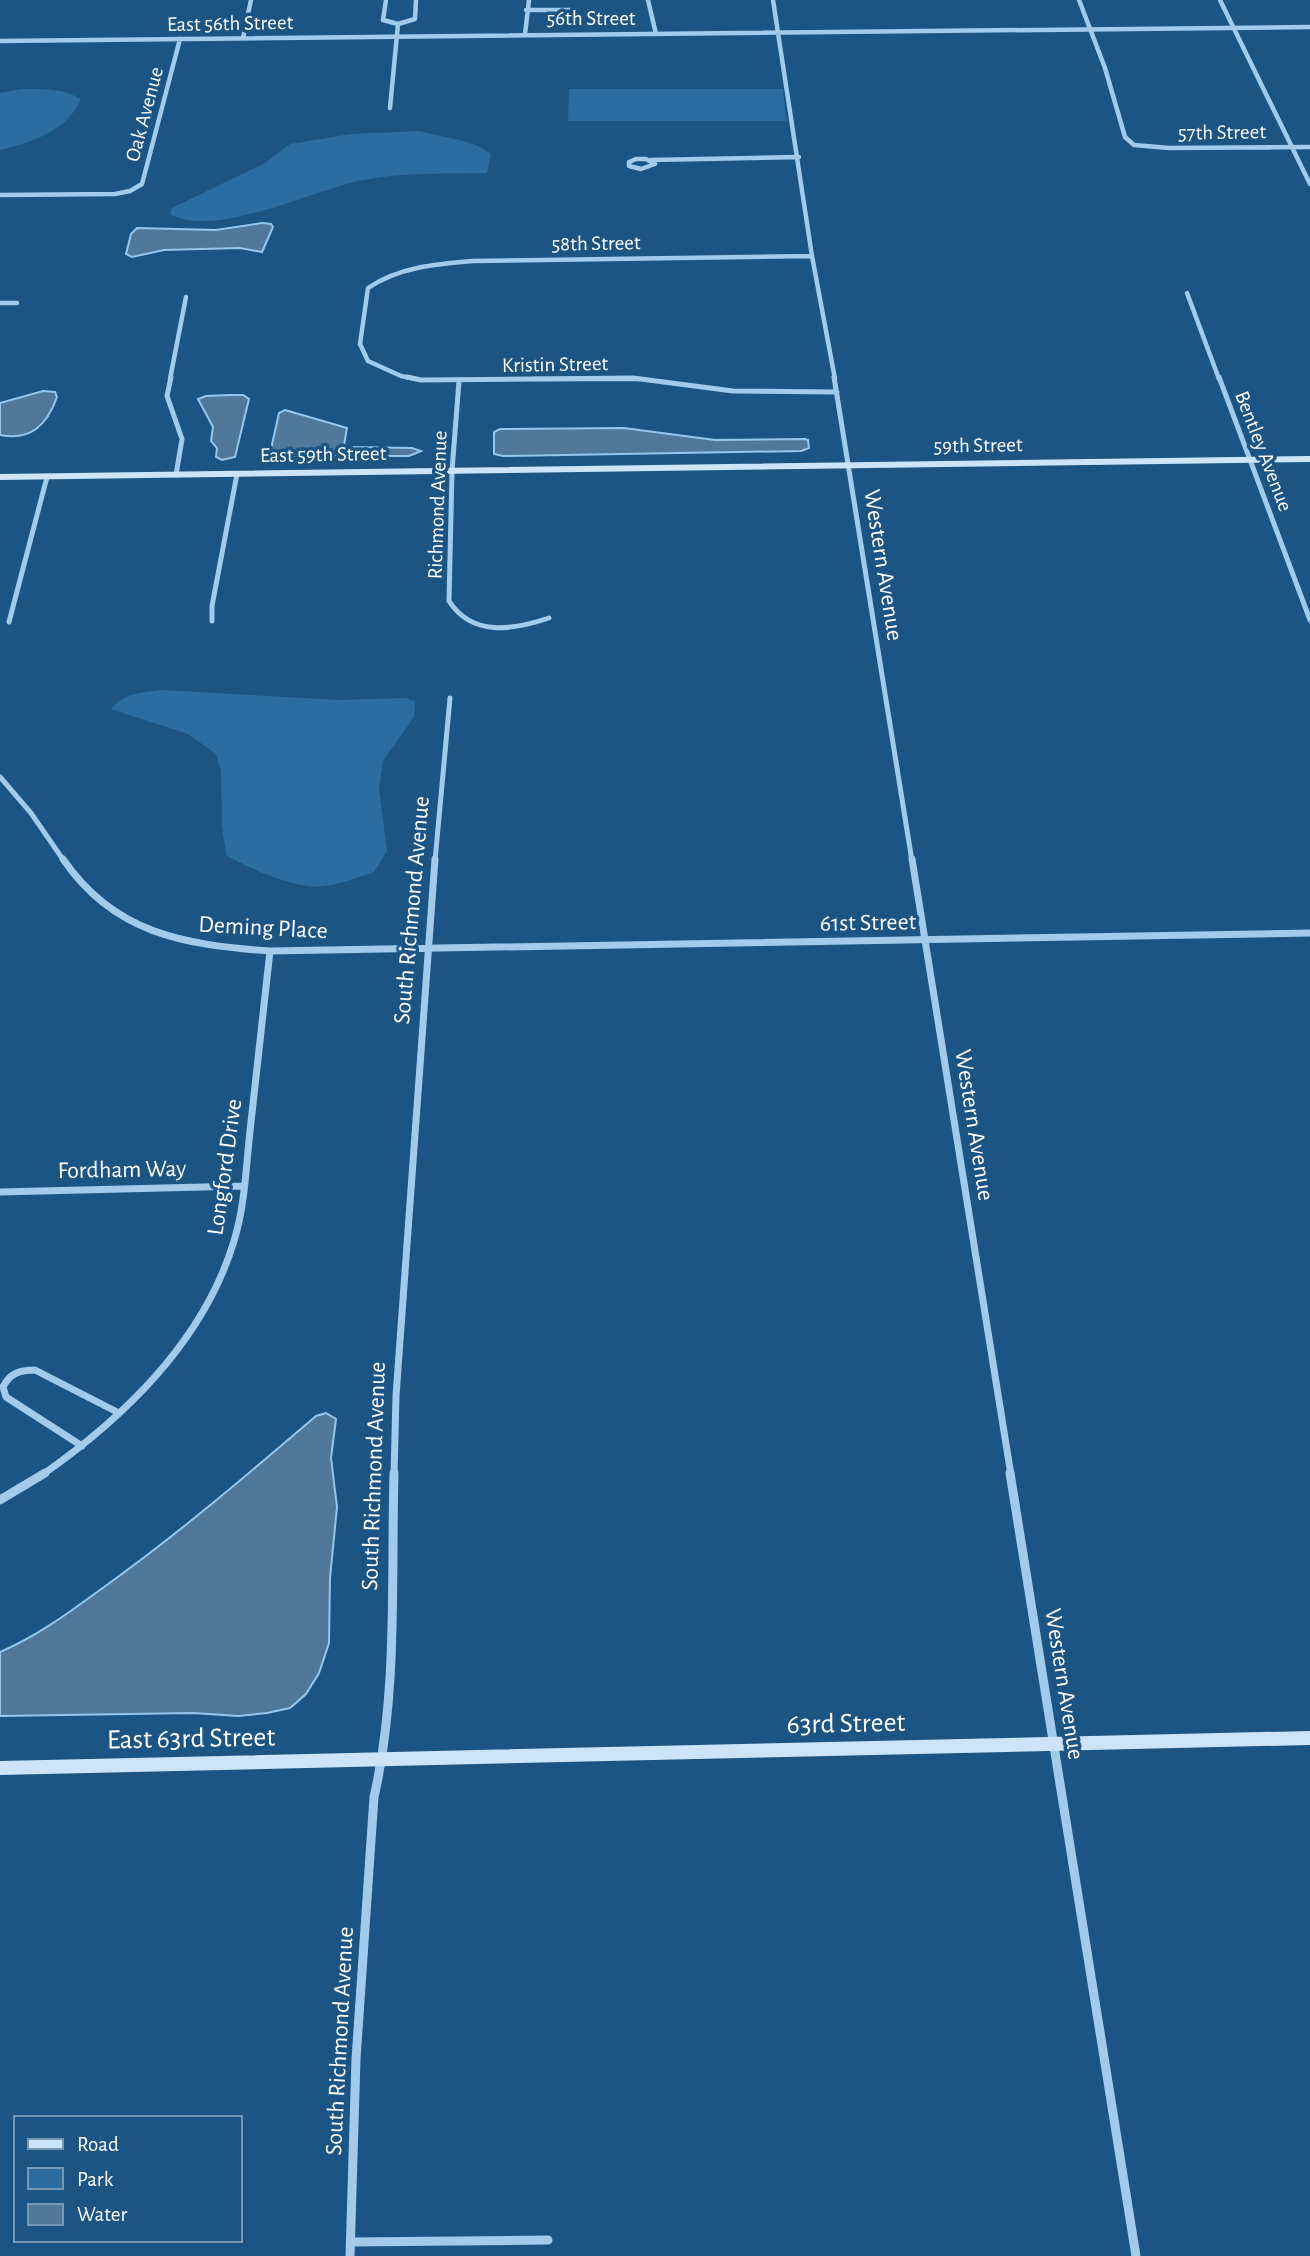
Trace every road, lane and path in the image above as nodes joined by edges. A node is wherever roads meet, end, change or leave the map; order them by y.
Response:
1 (251, 0) edge
2 (386, 0) edge
3 (416, 0) edge
4 (529, 0) edge
5 (648, 0) edge
6 (773, 0) edge
7 (1079, 0) edge
8 (1220, 0) edge
9 (526, 10) junction
10 (575, 10) dead end
11 (398, 24) junction
12 (1310, 27) edge
13 (1234, 28) junction
14 (1090, 29) junction
15 (779, 33) junction
16 (525, 34) junction
17 (656, 34) junction
18 (396, 36) junction
19 (460, 36) joint
20 (243, 38) junction
21 (180, 39) junction
22 (0, 41) edge
23 (390, 107) dead end
24 (1292, 147) junction
25 (1310, 147) edge
26 (799, 157) junction
27 (651, 160) junction
28 (1310, 184) edge
29 (0, 195) edge
30 (812, 256) junction
31 (382, 278) joint
32 (1186, 293) dead end
33 (186, 297) dead end
34 (0, 303) edge
35 (17, 303) dead end
36 (459, 381) junction
37 (837, 392) junction
38 (1310, 459) edge
39 (1251, 460) junction
40 (849, 466) junction
41 (647, 468) joint
42 (452, 471) junction
43 (237, 474) junction
44 (176, 475) junction
45 (0, 477) edge
46 (47, 477) junction
47 (549, 618) dead end
48 (1310, 620) edge
49 (212, 621) dead end
50 (9, 622) dead end
51 (450, 698) dead end
52 (0, 777) edge
53 (1310, 933) edge
54 (926, 940) junction
55 (427, 948) junction
56 (270, 951) junction
57 (244, 1185) junction
58 (0, 1192) edge
59 (119, 1413) junction
60 (82, 1446) junction
61 (0, 1500) edge
62 (1310, 1738) edge
63 (1056, 1744) junction
64 (383, 1758) junction
65 (0, 1768) edge
66 (548, 2240) dead end
67 (351, 2242) junction
68 (350, 2256) edge
69 (1136, 2256) edge

1 - 20 street
2 - 11 street
3 - 11 street
4 - 9 street
5 - 17 street
6 - 15 street, Western Avenue
7 - 14 street
8 - 13 street
9 - 10 street
9 - 16 street
11 - 18 street
12 - 13 street, 56th Street
13 - 14 street, 56th Street
13 - 24 street
14 - 15 street, 56th Street
14 - 24 street, 57th Street
15 - 17 street, 56th Street
15 - 26 street, Western Avenue
16 - 17 street, 56th Street
16 - 19 street, 56th Street
18 - 19 street, East 56th Street
18 - 20 street, East 56th Street
18 - 23 street
20 - 21 street, East 56th Street
21 - 22 street, East 56th Street
21 - 29 street, Oak Avenue
24 - 25 street, 57th Street
24 - 28 street
26 - 27 street
26 - 30 street, Western Avenue
27 - 27 street
30 - 31 street, 58th Street
30 - 37 street, Western Avenue
31 - 36 street, Kristin Street
32 - 39 street, Bentley Avenue
33 - 44 street
34 - 35 street
36 - 37 street, Kristin Street
36 - 42 street, Richmond Avenue
37 - 40 street, Western Avenue
38 - 39 street, 59th Street
39 - 40 street, 59th Street
39 - 48 street, Bentley Avenue
40 - 41 street, 59th Street
40 - 54 street, Western Avenue
41 - 42 street, East 59th Street
42 - 43 street, East 59th Street
42 - 47 street, Richmond Avenue
43 - 44 street, East 59th Street
43 - 49 street
44 - 46 street, East 59th Street
45 - 46 street, East 59th Street
46 - 50 street
51 - 55 street, South Richmond Avenue
52 - 56 street, Deming Place
53 - 54 street, 61st Street
54 - 55 street, 61st Street
54 - 63 street, Western Avenue
55 - 56 street, Deming Place
55 - 64 street, South Richmond Avenue
56 - 57 street, Longford Drive
57 - 58 street, Fordham Way
57 - 59 street, Longford Drive
59 - 60 street, Longford Drive
59 - 60 street
60 - 61 street, Longford Drive
62 - 63 street, 63rd Street
63 - 64 street, 63rd Street
63 - 69 street, Western Avenue
64 - 65 street, East 63rd Street
64 - 67 street, South Richmond Avenue
66 - 67 street
67 - 68 street, South Richmond Avenue

